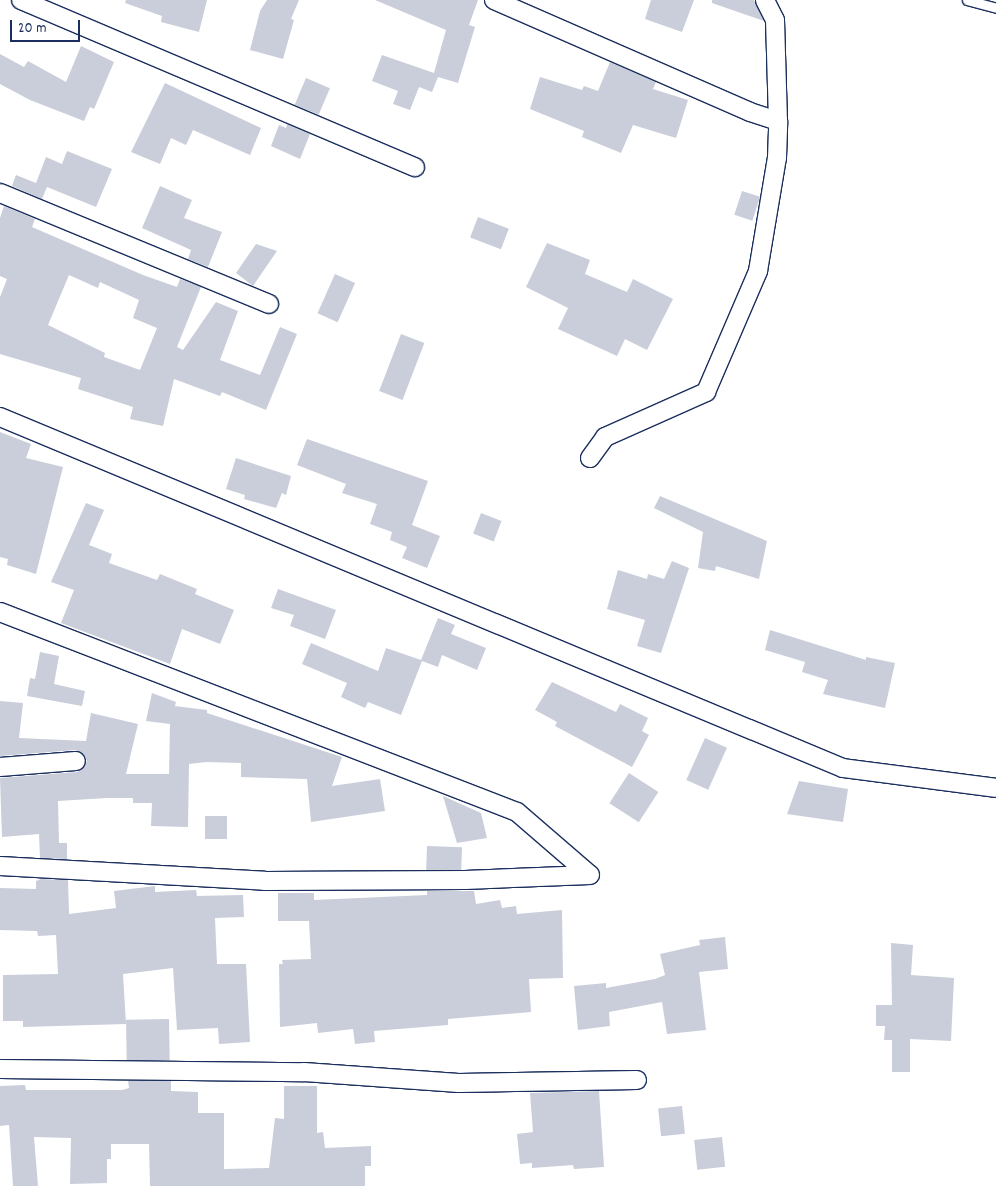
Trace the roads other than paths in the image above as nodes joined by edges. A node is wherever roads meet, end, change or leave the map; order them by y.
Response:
1 (21, 0) edge
2 (494, 0) edge
3 (765, 0) edge
4 (967, 0) edge
5 (996, 8) edge
6 (778, 121) junction
7 (416, 167) dead end
8 (0, 193) edge
9 (269, 304) dead end
10 (0, 417) edge
11 (590, 458) dead end
12 (0, 612) edge
13 (76, 761) dead end
14 (0, 767) edge
15 (996, 788) edge
16 (0, 866) edge
17 (0, 1068) edge
18 (636, 1080) dead end

1 - 7 street
2 - 6 street
3 - 6 street
4 - 5 lane
6 - 11 street
8 - 9 street
10 - 15 street
12 - 16 street
13 - 14 street
17 - 18 street

